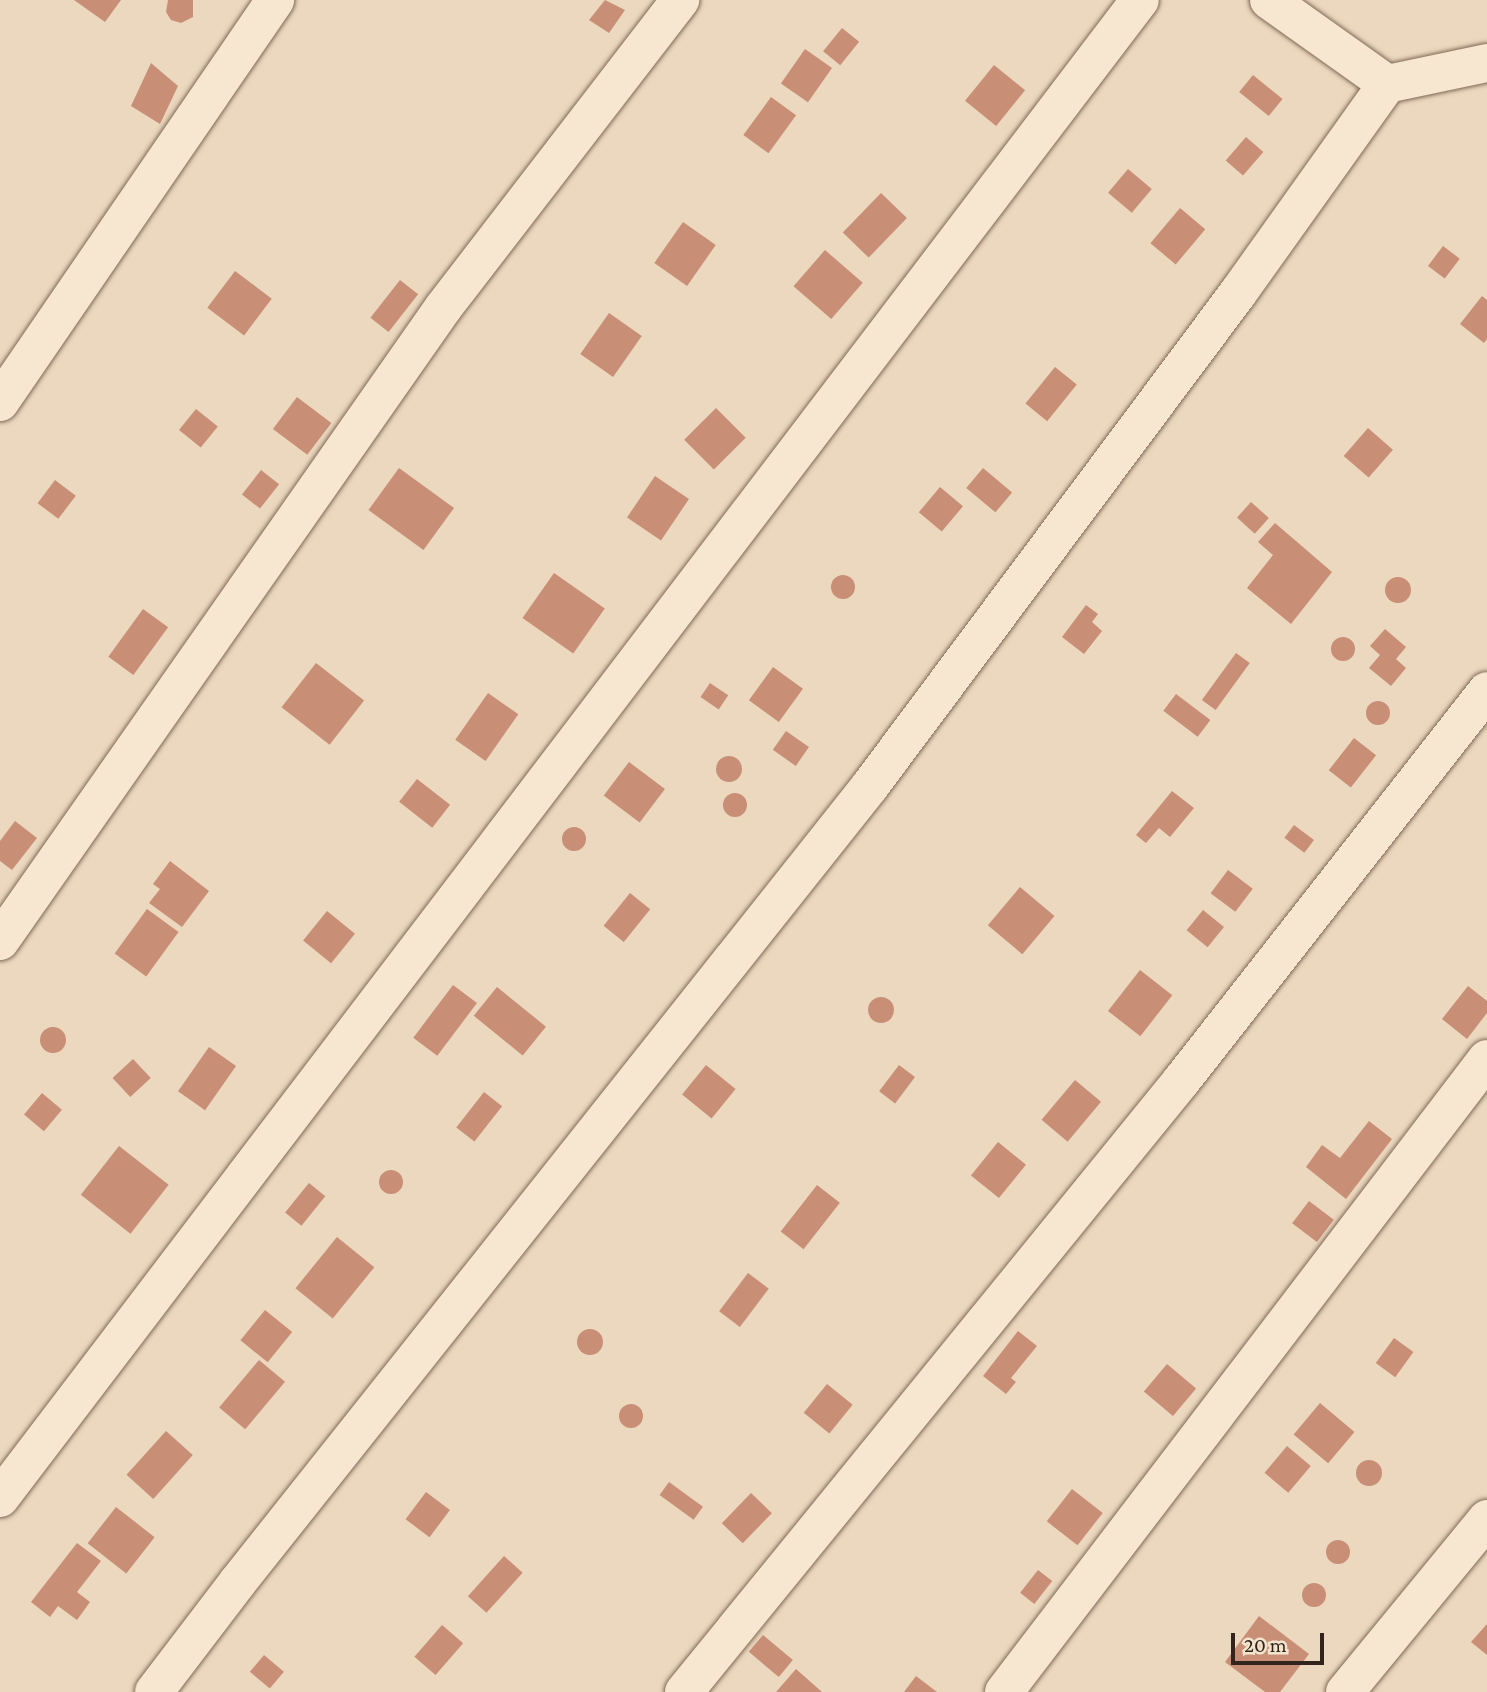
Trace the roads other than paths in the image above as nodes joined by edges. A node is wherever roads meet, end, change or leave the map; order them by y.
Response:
1 (275, 0) edge
2 (680, 0) edge
3 (1140, 0) edge
4 (1269, 0) edge
5 (1487, 63) edge
6 (1387, 84) junction
7 (0, 402) edge
8 (1487, 691) edge
9 (0, 942) edge
10 (1487, 1059) edge
11 (0, 1498) edge
12 (1487, 1519) edge
13 (155, 1692) edge
14 (684, 1692) edge
15 (1004, 1692) edge
16 (1345, 1692) edge

1 - 7 street
2 - 9 street
3 - 11 street
4 - 6 street
5 - 6 street
6 - 13 street
8 - 14 street
10 - 15 street
12 - 16 street

